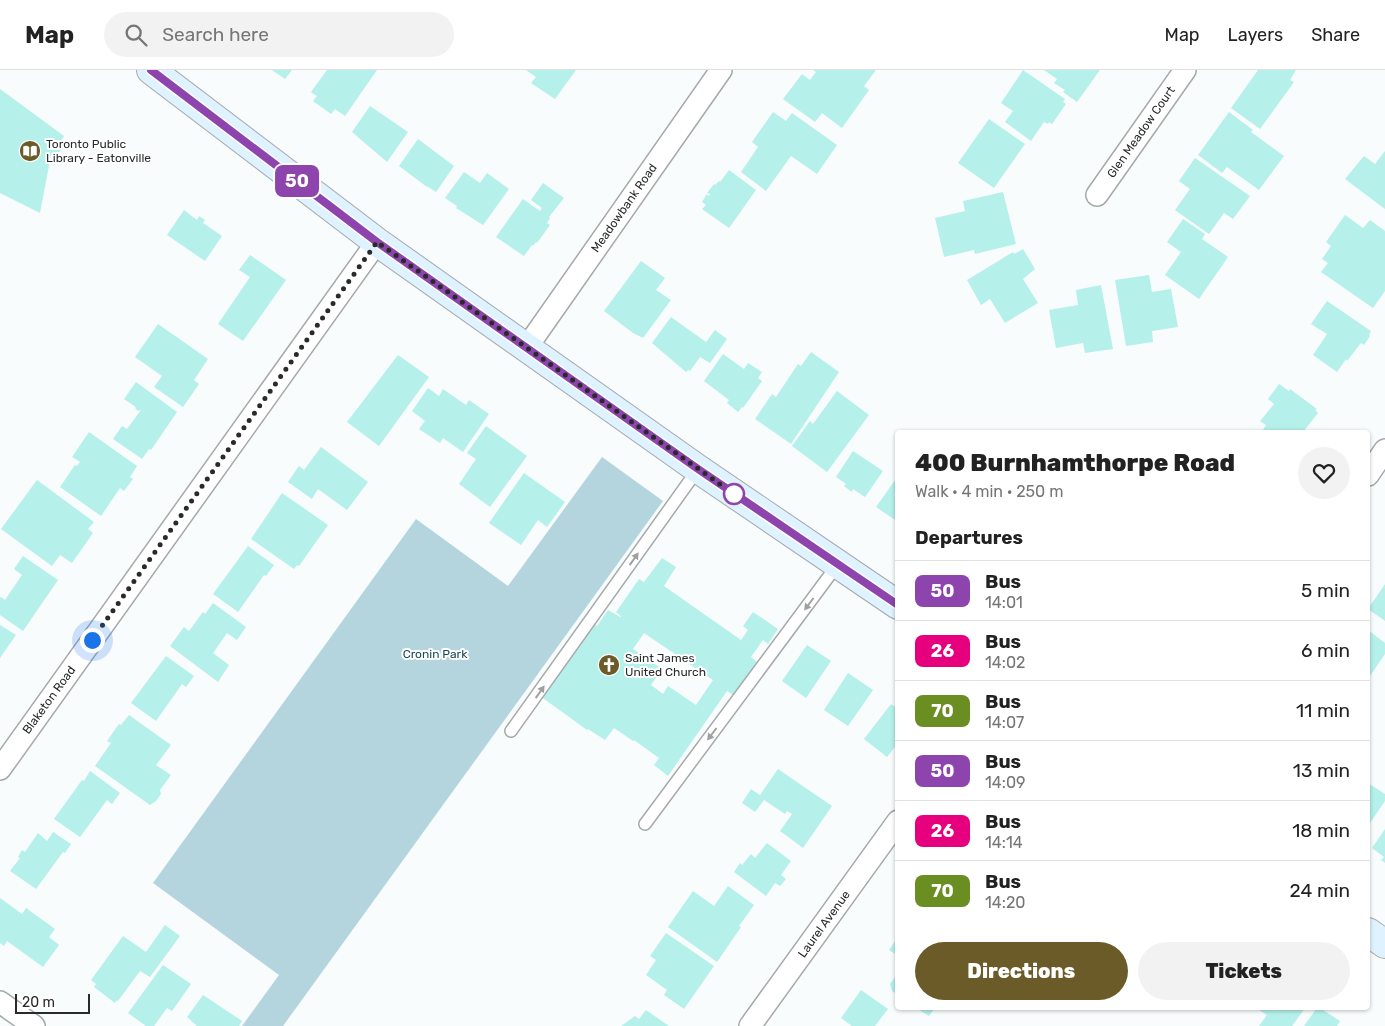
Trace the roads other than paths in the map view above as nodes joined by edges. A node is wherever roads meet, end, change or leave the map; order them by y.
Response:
1 (151, 70) edge
2 (721, 70) edge
3 (1185, 70) edge
4 (1097, 195) dead end
5 (377, 242) junction
6 (527, 347) junction
7 (1385, 450) edge
8 (698, 469) junction
9 (1370, 471) edge
10 (838, 564) junction
11 (895, 603) edge
12 (512, 731) dead end
13 (0, 769) edge
14 (645, 824) dead end
15 (895, 825) edge
16 (1370, 933) edge
17 (1385, 944) edge
18 (0, 1002) edge
19 (34, 1026) edge
20 (750, 1026) edge

1 - 5 main road
2 - 6 street, Meadowbank Road
3 - 4 street, Glen Meadow Court
5 - 6 main road
5 - 13 street, Blaketon Road
6 - 8 main road
7 - 9 street
8 - 10 main road
12 -> 8 lane
10 - 11 main road
10 -> 14 lane
15 - 20 street, Laurel Avenue
16 - 17 main road
18 - 19 street

